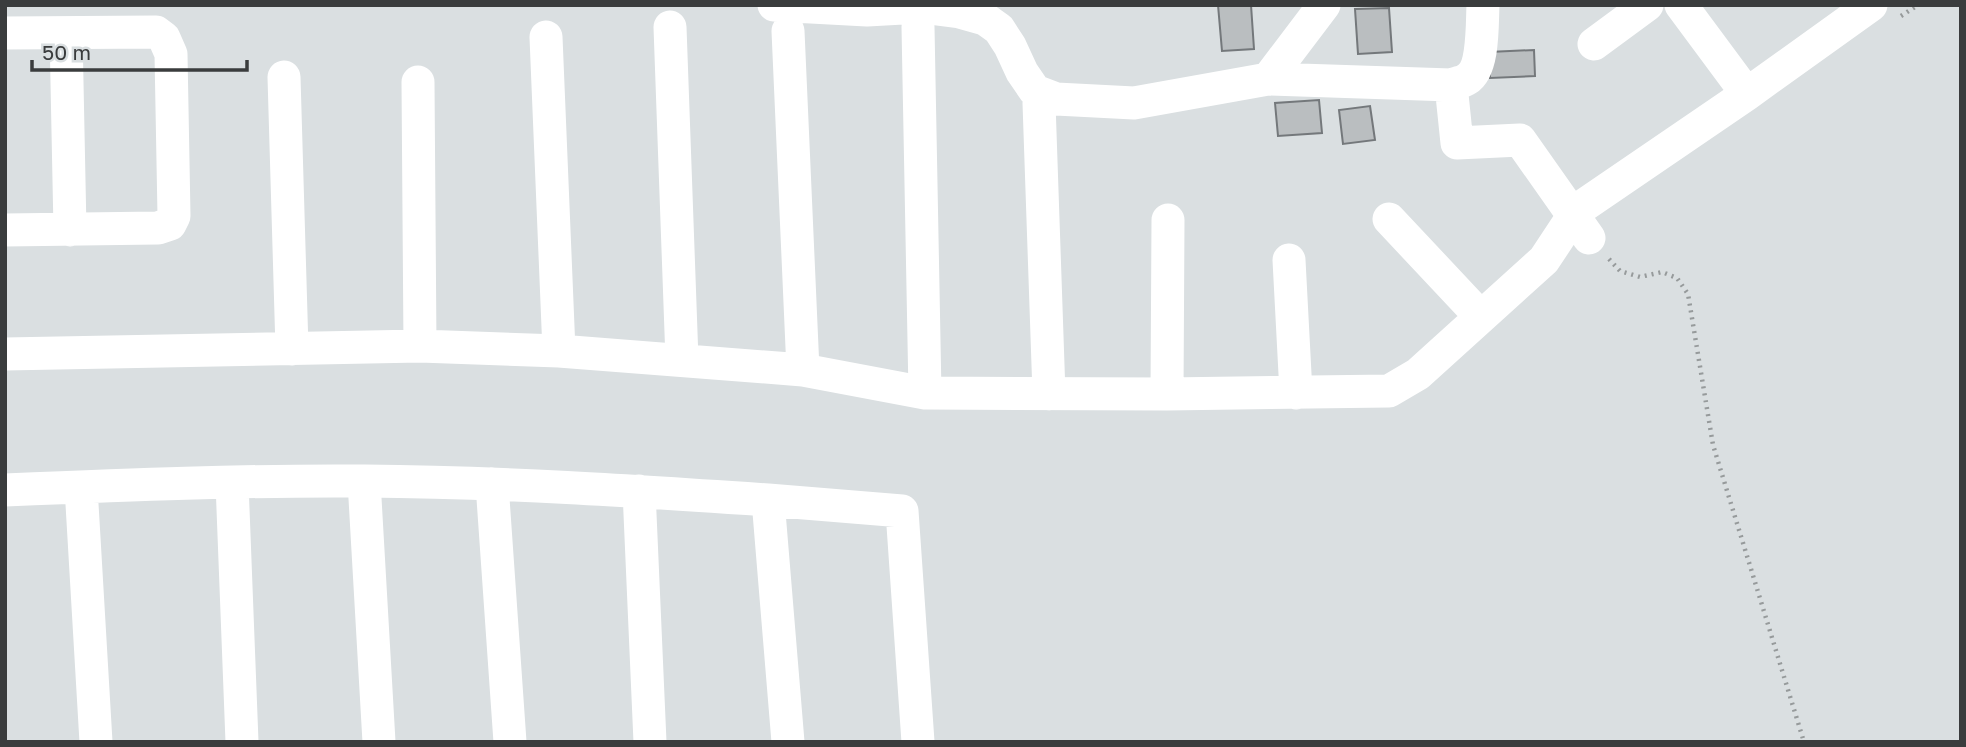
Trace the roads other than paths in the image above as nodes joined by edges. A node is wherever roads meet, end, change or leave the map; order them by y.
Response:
1 (1324, 5) edge
2 (1483, 5) edge
3 (1647, 5) edge
4 (1681, 5) edge
5 (1871, 5) edge
6 (867, 8) edge
7 (781, 18) edge
8 (670, 27) dead end
9 (918, 27) dead end
10 (5, 33) edge
11 (66, 33) junction
12 (547, 37) dead end
13 (1594, 44) dead end
14 (284, 77) dead end
15 (1268, 79) junction
16 (418, 82) dead end
17 (1451, 85) junction
18 (1747, 94) junction
19 (1040, 103) dead end
20 (1390, 219) dead end
21 (1168, 220) dead end
22 (1581, 227) junction
23 (5, 230) edge
24 (69, 230) junction
25 (1289, 260) dead end
26 (1481, 317) junction
27 (420, 346) junction
28 (292, 349) junction
29 (559, 351) junction
30 (5, 354) edge
31 (682, 360) junction
32 (803, 370) junction
33 (925, 393) junction
34 (1296, 393) junction
35 (1049, 394) junction
36 (1167, 394) junction
37 (364, 481) junction
38 (232, 483) junction
39 (492, 484) junction
40 (81, 487) junction
41 (5, 491) edge
42 (639, 491) junction
43 (768, 500) junction
44 (96, 742) edge
45 (242, 742) edge
46 (379, 742) edge
47 (510, 742) edge
48 (650, 742) edge
49 (788, 742) edge
50 (918, 742) edge

1 - 15 street
2 - 17 street
3 - 13 street
4 - 18 street
5 - 18 street
6 - 7 street
6 - 15 street
7 - 32 street
8 - 31 street
9 - 33 street
10 - 11 street
11 - 24 street
11 - 24 street
12 - 29 street
14 - 28 street
15 - 17 street
16 - 27 street
17 - 22 street
18 - 22 street
19 - 35 street
20 - 26 street
21 - 36 street
22 - 26 street
23 - 24 street
25 - 34 street
26 - 34 street
27 - 28 street
27 - 29 street
28 - 30 street
29 - 31 street
31 - 32 street
32 - 33 street
33 - 35 street
34 - 36 street
35 - 36 street
37 - 38 street
37 - 39 street
37 - 46 street
38 - 40 street
38 - 45 street
39 - 42 street
39 - 47 street
40 - 41 street
40 - 44 street
42 - 43 street
42 - 48 street
43 - 49 street
43 - 50 street

